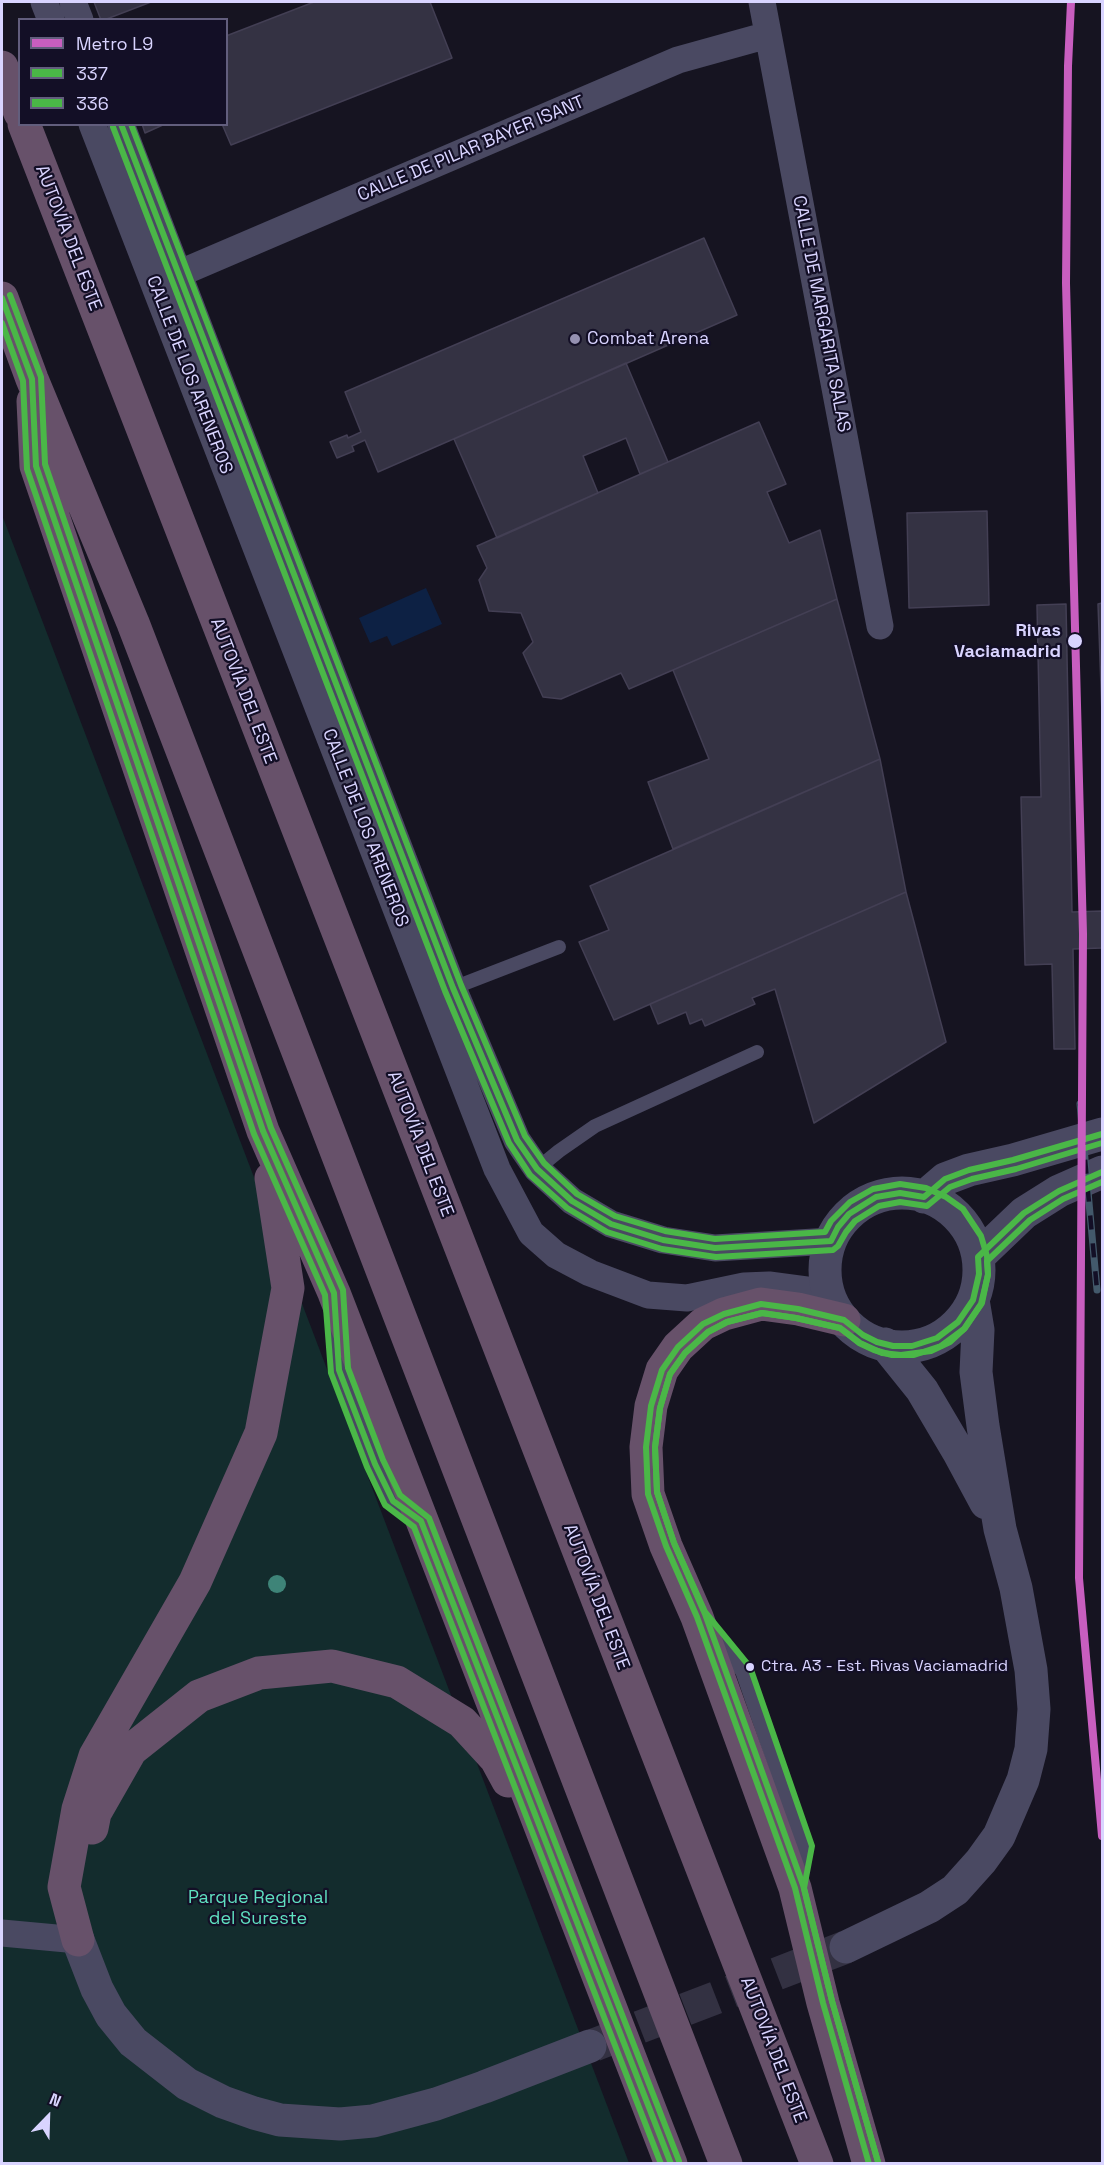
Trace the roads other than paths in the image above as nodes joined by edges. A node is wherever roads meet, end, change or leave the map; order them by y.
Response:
1 (44, 2) edge
2 (73, 2) edge
3 (762, 2) edge
4 (50, 18) edge
5 (79, 18) edge
6 (768, 35) junction
7 (2, 67) edge
8 (18, 108) edge
9 (25, 126) edge
10 (93, 126) edge
11 (122, 126) edge
12 (178, 274) junction
13 (2, 298) edge
14 (32, 379) junction
15 (880, 626) dead end
16 (559, 948) dead end
17 (453, 988) junction
18 (758, 1052) dead end
19 (263, 1131) junction
20 (1102, 1134) edge
21 (537, 1169) junction
22 (1102, 1172) edge
23 (924, 1197) junction
24 (831, 1241) junction
25 (978, 1257) junction
26 (973, 1300) junction
27 (837, 1306) junction
28 (885, 1344) junction
29 (1000, 1529) junction
30 (549, 1852) junction
31 (2, 1933) edge
32 (78, 1940) junction
33 (846, 1947) tunnel mouth
34 (590, 2046) tunnel mouth
35 (666, 2158) edge
36 (726, 2163) edge
37 (817, 2163) edge
38 (869, 2163) edge

1 - 4 street
2 - 5 street
3 - 6 street, CALLE DE MARGARITA SALAS
6 - 12 street, CALLE DE PILAR BAYER ISANT
6 - 15 street, CALLE DE MARGARITA SALAS
7 - 8 highway
9 - 37 highway, AUTOVÍA DEL ESTE
10 - 27 street, CALLE DE LOS ARENEROS
11 - 12 street, CALLE DE LOS ARENEROS
12 - 17 street, CALLE DE LOS ARENEROS
13 - 14 highway
14 - 19 highway
14 - 36 highway
16 - 17 lane
17 - 21 street, CALLE DE LOS ARENEROS
18 - 21 lane
19 - 30 highway
19 - 32 highway
20 - 23 street
21 - 24 street, CALLE DE LOS ARENEROS
22 - 25 street
23 - 24 street
23 - 25 street
24 - 27 street
25 - 26 street
26 - 28 street
26 - 29 street
27 - 28 street
27 - 38 highway
28 - 29 street
29 - 33 street
30 - 32 highway
30 - 35 highway
31 - 32 street
32 - 34 street

